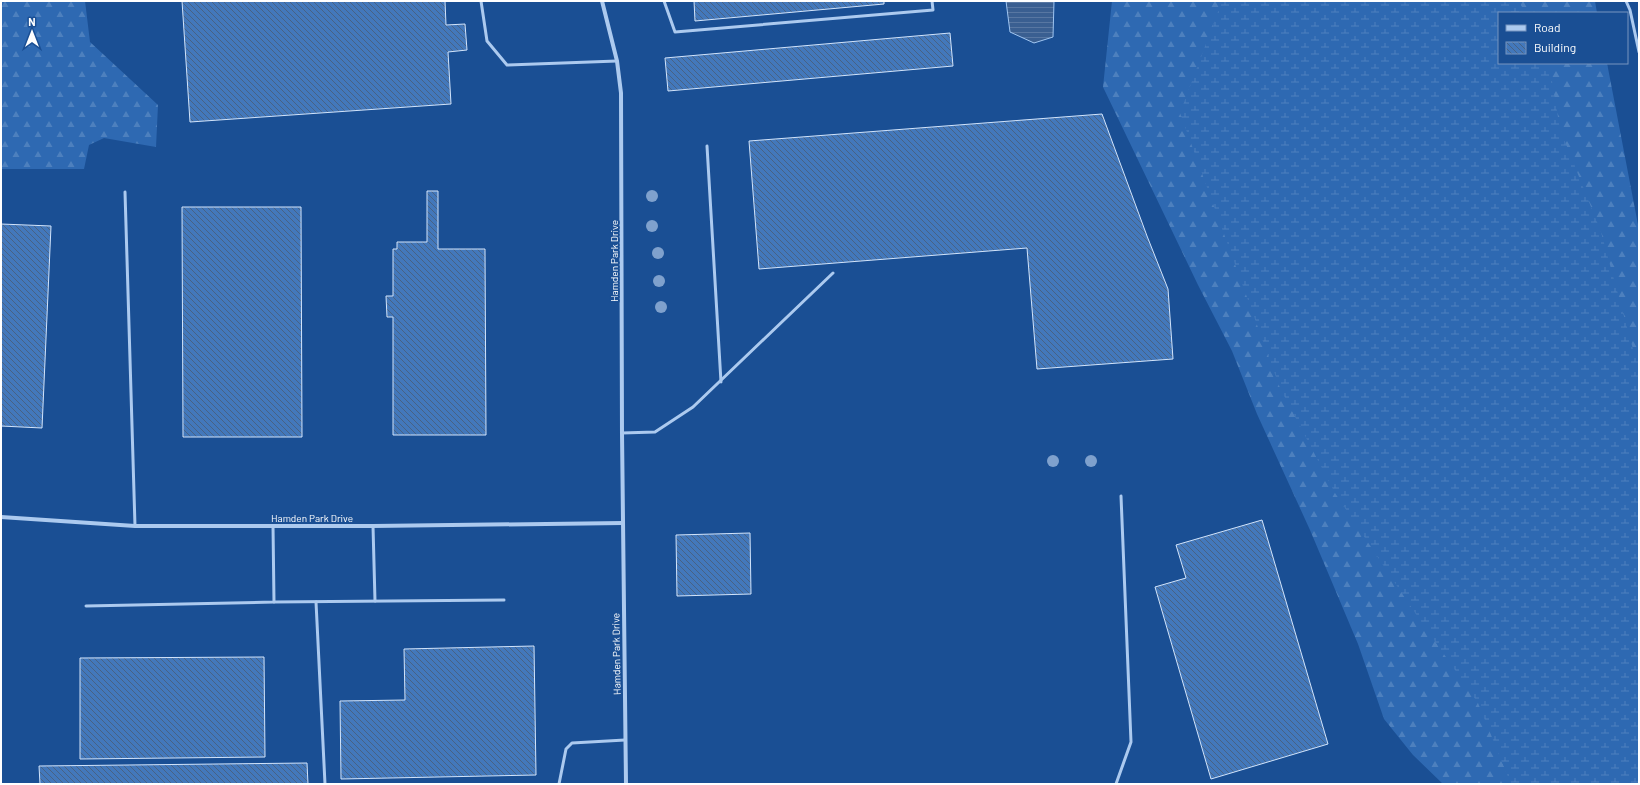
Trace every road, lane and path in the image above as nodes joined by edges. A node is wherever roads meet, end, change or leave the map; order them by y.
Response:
1 (481, 1) edge
2 (602, 1) edge
3 (664, 1) edge
4 (932, 1) edge
5 (1626, 1) edge
6 (1639, 52) edge
7 (617, 61) junction
8 (707, 146) dead end
9 (125, 192) dead end
10 (833, 272) dead end
11 (721, 382) junction
12 (622, 433) junction
13 (1121, 496) dead end
14 (1, 517) edge
15 (623, 523) junction
16 (135, 526) junction
17 (273, 526) junction
18 (373, 526) junction
19 (504, 600) dead end
20 (375, 601) junction
21 (274, 602) junction
22 (316, 602) junction
23 (86, 606) dead end
24 (625, 740) junction
25 (325, 784) edge
26 (559, 784) edge
27 (626, 784) edge
28 (1116, 784) edge

1 - 7 lane
2 - 7 street, Hamden Park Drive
3 - 4 lane
5 - 6 lane
7 - 12 street, Hamden Park Drive
8 - 11 lane
9 - 16 lane
10 - 11 lane
11 - 12 lane
12 - 15 street, Hamden Park Drive
13 - 28 lane
14 - 16 street, Hamden Park Drive
15 - 18 street, Hamden Park Drive
15 - 24 street, Hamden Park Drive
16 - 17 street, Hamden Park Drive
17 - 18 street, Hamden Park Drive
17 - 21 lane
18 - 20 lane
19 - 20 lane
20 - 22 lane
21 - 22 lane
21 - 23 lane
22 - 25 lane
24 - 26 lane
24 - 27 street, Hamden Park Drive

